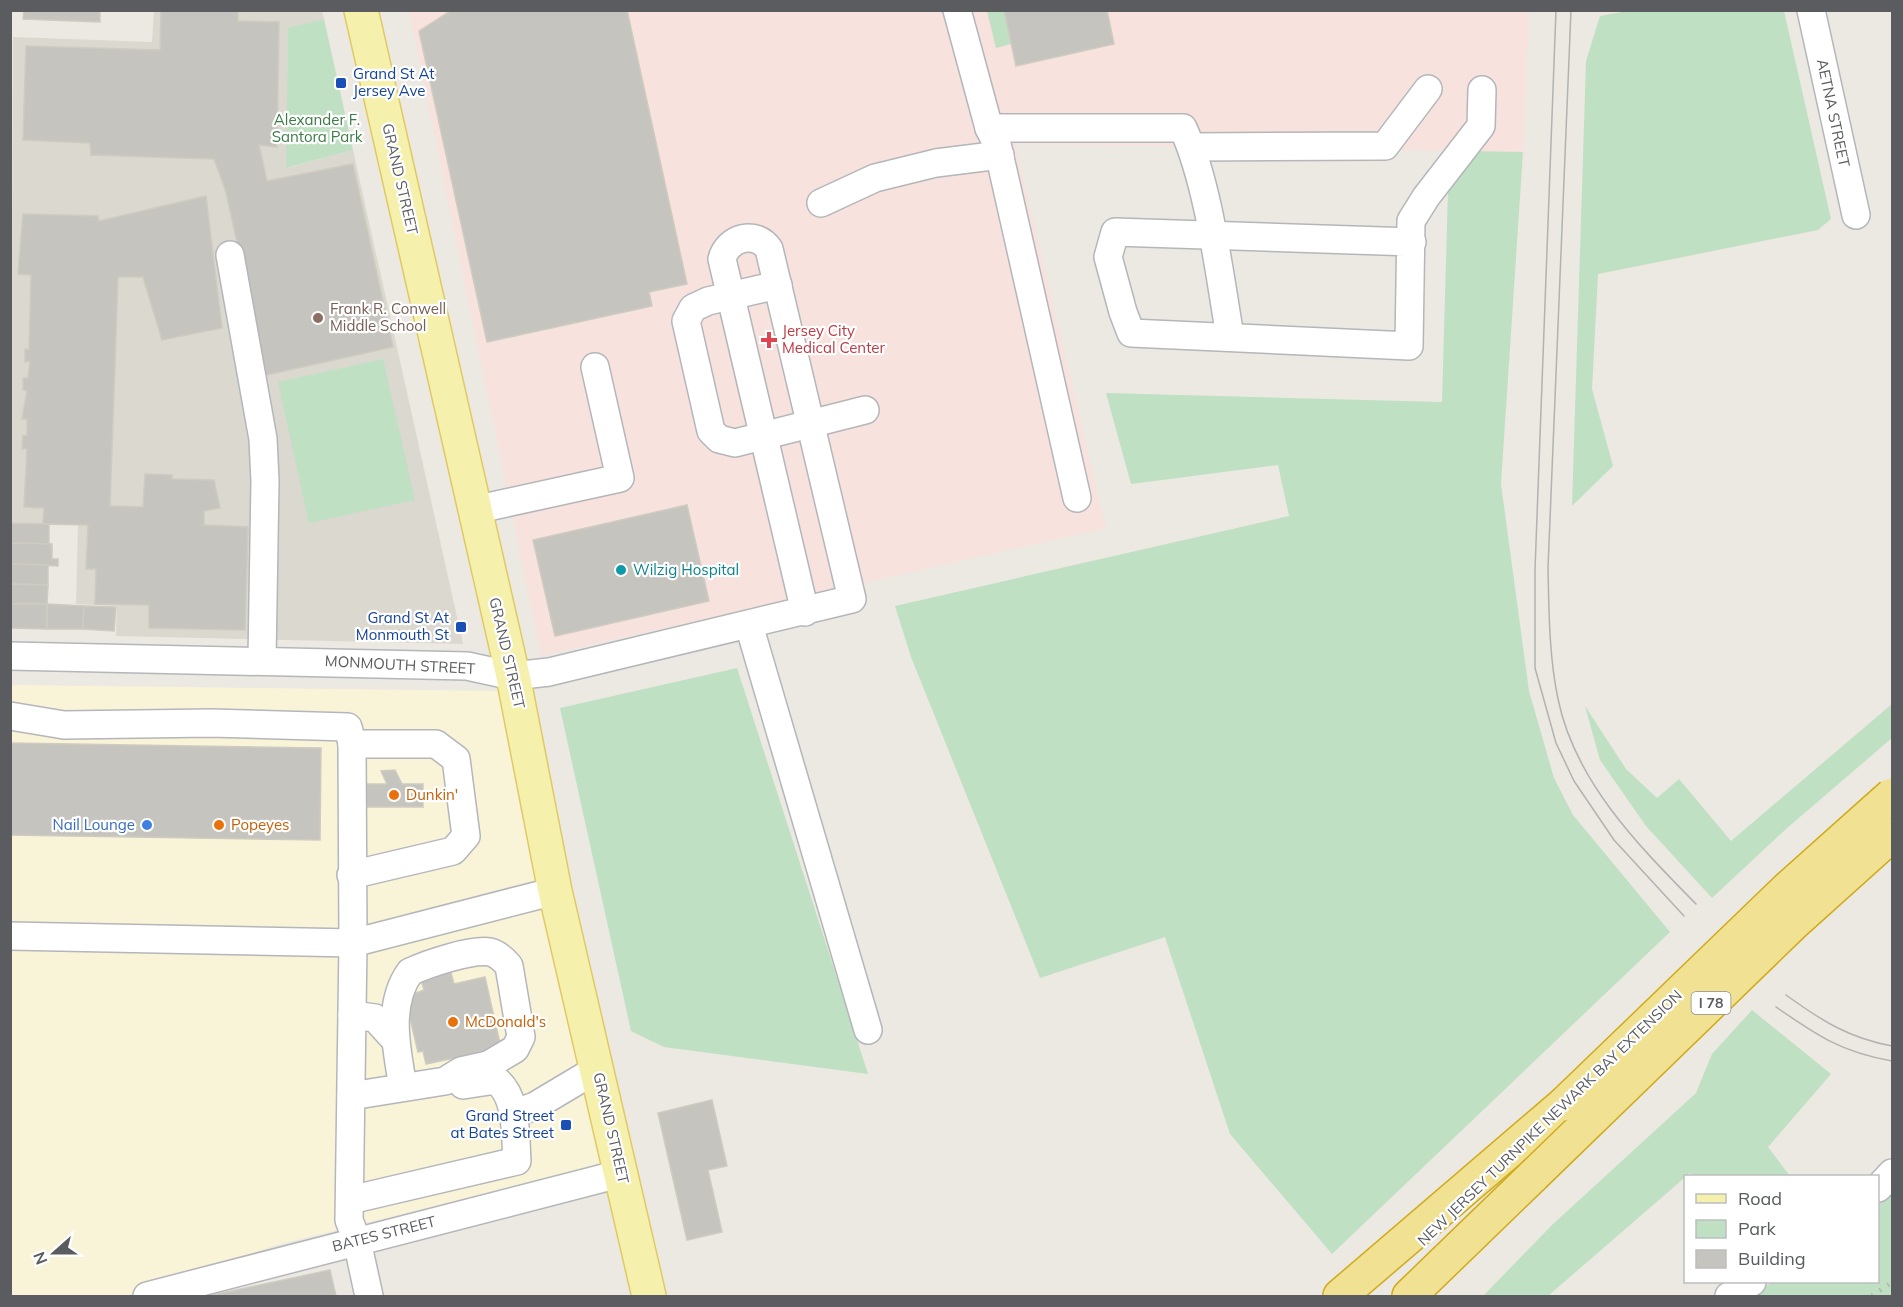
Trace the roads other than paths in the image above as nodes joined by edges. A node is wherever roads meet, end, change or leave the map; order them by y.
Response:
1 (361, 10) edge
2 (957, 10) edge
3 (1811, 10) edge
4 (1428, 89) dead end
5 (1482, 90) dead end
6 (989, 128) junction
7 (1192, 147) junction
8 (1000, 156) junction
9 (821, 203) dead end
10 (1856, 215) dead end
11 (1212, 235) junction
12 (1412, 242) junction
13 (230, 255) dead end
14 (778, 285) junction
15 (731, 296) junction
16 (1230, 336) junction
17 (595, 367) dead end
18 (865, 411) dead end
19 (811, 424) junction
20 (765, 436) junction
21 (1077, 498) dead end
22 (474, 510) junction
23 (805, 612) junction
24 (749, 625) junction
25 (10, 656) edge
26 (262, 660) junction
27 (513, 676) junction
28 (10, 716) edge
29 (352, 744) junction
30 (1893, 795) edge
31 (1893, 835) edge
32 (351, 875) junction
33 (555, 891) junction
34 (10, 936) edge
35 (353, 943) junction
36 (352, 1015) junction
37 (868, 1030) dead end
38 (395, 1040) junction
39 (597, 1069) junction
40 (445, 1081) junction
41 (403, 1087) junction
42 (351, 1096) junction
43 (1564, 1104) junction
44 (513, 1113) junction
45 (622, 1173) junction
46 (1893, 1173) edge
47 (1534, 1175) junction
48 (1879, 1187) edge
49 (350, 1200) junction
50 (357, 1241) junction
51 (1749, 1283) edge
52 (147, 1296) edge
53 (369, 1296) edge
54 (649, 1296) edge
55 (1340, 1296) edge
56 (1367, 1296) edge
57 (1409, 1296) edge
58 (1429, 1296) edge
59 (1729, 1296) edge

1 - 22 main road, GRAND STREET
2 - 6 street
3 - 10 street, AETNA STREET
4 - 7 street
5 - 12 street
6 - 7 street
6 - 8 street
7 - 11 street
8 - 9 street
8 - 21 street
11 - 12 street
11 - 16 street
11 - 16 street
12 - 16 street
13 - 26 street
14 - 15 street
14 - 15 street
14 - 19 street
15 - 20 street
15 - 20 street
17 - 22 street
18 - 19 street
19 - 20 street
19 - 23 street, MONMOUTH STREET
20 - 23 street
22 - 27 main road, GRAND STREET
23 - 24 street, MONMOUTH STREET
24 - 27 street, MONMOUTH STREET
24 - 37 street
25 - 26 street, MONMOUTH STREET
26 - 27 street, MONMOUTH STREET
27 - 33 main road, GRAND STREET
28 - 29 street
29 - 32 street
29 - 32 street
30 - 43 highway, NEW JERSEY TURNPIKE NEWARK BAY EXTENSION / I 78, bridge
31 - 47 highway, NEW JERSEY TURNPIKE NEWARK BAY EXTENSION / I 78, bridge
32 - 35 street
33 - 35 street
33 - 39 main road, GRAND STREET
34 - 35 street
35 - 36 street
36 - 38 street
36 - 42 street
38 - 40 street
38 - 41 street
39 - 44 street
39 - 45 main road, GRAND STREET
40 - 41 street
40 - 44 street
41 - 42 street
42 - 49 street
43 - 55 highway
43 - 56 highway, NEW JERSEY TURNPIKE NEWARK BAY EXTENSION / I 78
44 - 49 street
45 - 50 street, BATES STREET
45 - 54 main road, GRAND STREET
46 - 48 street
47 - 57 highway, NEW JERSEY TURNPIKE NEWARK BAY EXTENSION / I 78
47 - 58 highway
49 - 50 street
50 - 52 street, BATES STREET
50 - 53 street
51 - 59 street

